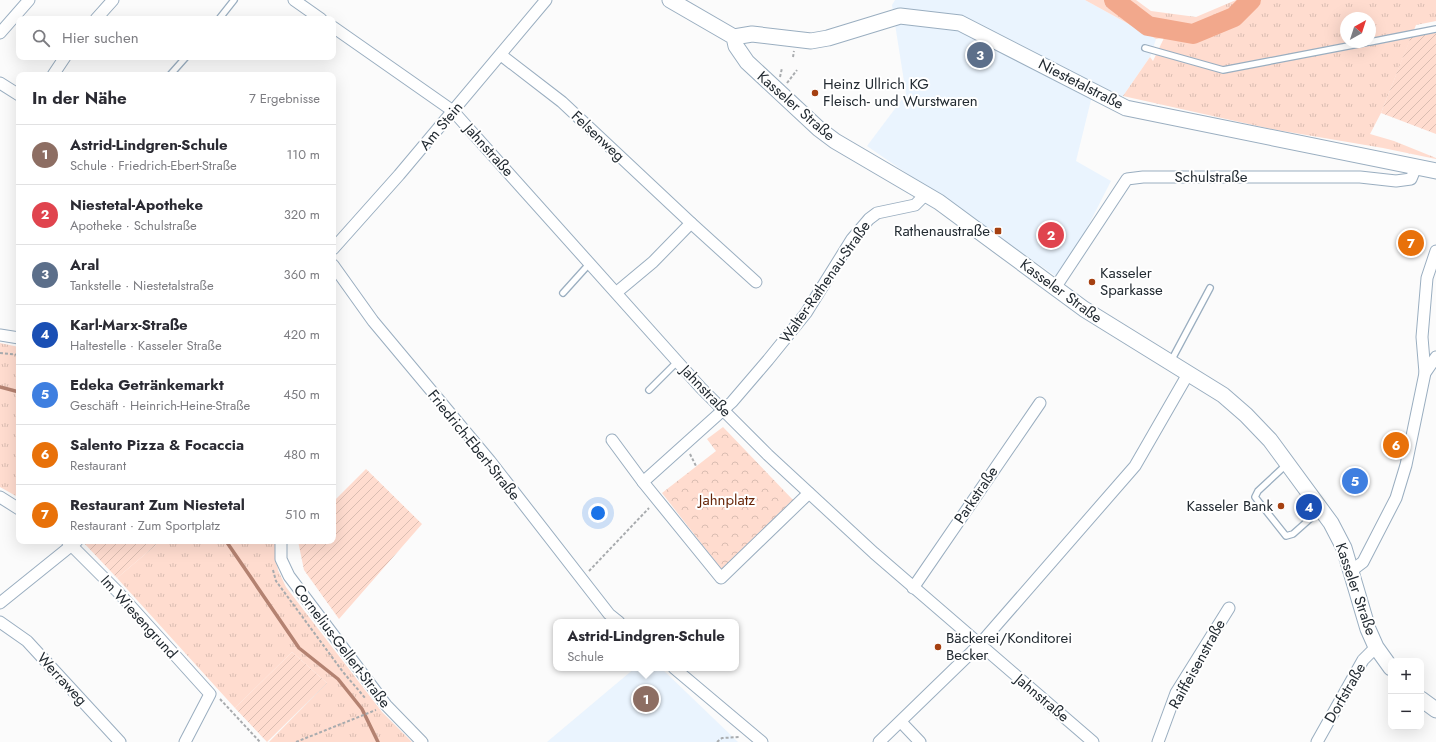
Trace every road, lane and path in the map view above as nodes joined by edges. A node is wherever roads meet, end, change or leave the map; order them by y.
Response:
1 (30, 0) edge
2 (113, 0) edge
3 (234, 0) edge
4 (294, 0) edge
5 (546, 0) edge
6 (670, 0) edge
7 (99, 16) edge
8 (221, 16) edge
9 (317, 16) edge
10 (336, 29) edge
11 (1436, 29) edge
12 (0, 33) edge
13 (734, 37) junction
14 (1376, 41) edge
15 (1145, 48) dead end
16 (1340, 48) edge
17 (794, 53) dead end
18 (500, 55) junction
19 (793, 57) dead end
20 (63, 60) edge
21 (183, 60) edge
22 (782, 68) dead end
23 (797, 70) dead end
24 (55, 72) edge
25 (173, 72) edge
26 (781, 73) dead end
27 (0, 83) edge
28 (788, 83) dead end
29 (16, 93) edge
30 (453, 111) junction
31 (1416, 167) junction
32 (1436, 171) edge
33 (926, 194) junction
34 (691, 223) junction
35 (336, 246) edge
36 (1436, 251) edge
37 (590, 262) junction
38 (336, 269) edge
39 (756, 282) dead end
40 (1055, 288) junction
41 (1210, 288) dead end
42 (617, 292) junction
43 (563, 293) dead end
44 (0, 335) edge
45 (16, 338) edge
46 (0, 353) edge
47 (16, 355) edge
48 (1436, 357) edge
49 (678, 361) junction
50 (1170, 363) junction
51 (1425, 372) junction
52 (1188, 374) junction
53 (650, 390) dead end
54 (1040, 403) dead end
55 (722, 409) junction
56 (612, 440) dead end
57 (689, 451) dead end
58 (1287, 464) junction
59 (696, 466) dead end
60 (643, 482) junction
61 (809, 493) junction
62 (0, 497) edge
63 (657, 500) junction
64 (16, 507) edge
65 (1321, 509) junction
66 (71, 544) edge
67 (73, 544) edge
68 (281, 544) edge
69 (1351, 570) junction
70 (581, 579) junction
71 (913, 588) junction
72 (0, 603) edge
73 (1229, 608) dead end
74 (615, 619) edge
75 (0, 622) edge
76 (980, 645) junction
77 (1376, 646) junction
78 (1388, 664) edge
79 (678, 671) edge
80 (210, 694) junction
81 (1424, 701) edge
82 (1436, 710) edge
83 (371, 713) dead end
84 (901, 722) junction
85 (759, 739) edge
86 (120, 742) edge
87 (186, 742) edge
88 (260, 742) edge
89 (296, 742) edge
90 (422, 742) edge
91 (717, 742) edge
92 (879, 742) edge
93 (920, 742) edge
94 (1093, 742) edge
95 (1158, 742) edge
96 (1317, 742) edge

1 - 12 street
2 - 7 street
3 - 8 lane
4 - 9 street
5 - 18 street, Am Stein
6 - 13 main road
10 - 30 street, Jahnstraße
11 - 14 lane
13 - 31 main road, Niestetalstraße
13 - 33 main road, Kasseler Straße
15 - 16 lane
17 - 19 path
18 - 30 street, Am Stein
18 - 34 street, Felsenweg
20 - 24 street
21 - 25 lane
22 - 26 path
23 - 28 path
27 - 29 street
30 - 35 street, Am Stein
30 - 37 street, Jahnstraße
31 - 32 main road, Niestetalstraße
31 - 40 street, Schulstraße
33 - 40 main road, Kasseler Straße
33 - 55 street, Walter-Rathenau-Straße
34 - 39 street, Felsenweg
34 - 42 street
36 - 51 street
37 - 42 street, Jahnstraße
37 - 43 lane
38 - 70 street, Friedrich-Ebert-Straße
40 - 50 main road, Kasseler Straße
41 - 50 lane
42 - 49 street, Jahnstraße
44 - 45 street
46 - 47 path
48 - 51 street
49 - 53 lane
49 - 55 street, Jahnstraße
50 - 52 main road, Kasseler Straße
51 - 69 street
52 - 58 main road, Kasseler Straße
52 - 76 street
54 - 71 street, Parkstraße
55 - 60 street
55 - 61 street, Jahnstraße
56 - 60 street
57 - 59 path
58 - 65 main road, Kasseler Straße
58 - 65 lane
60 - 63 street
61 - 63 street
61 - 71 street, Jahnstraße
62 - 64 street
63 - 70 path
65 - 69 main road, Kasseler Straße
66 - 72 street
67 - 80 street, Im Wiesengrund
68 - 90 street, Cornelius-Gellert-Straße
69 - 77 main road, Kasseler Straße
70 - 74 street, Friedrich-Ebert-Straße
71 - 76 street, Jahnstraße
73 - 95 street, Raiffeisenstraße
75 - 86 street, Werraweg
76 - 84 street
76 - 94 street, Jahnstraße
77 - 78 main road, Kasseler Straße
77 - 96 street, Dorfstraße
79 - 85 street
80 - 87 street
80 - 88 path
81 - 82 main road
83 - 89 path
84 - 92 street
84 - 93 street
85 - 91 path

